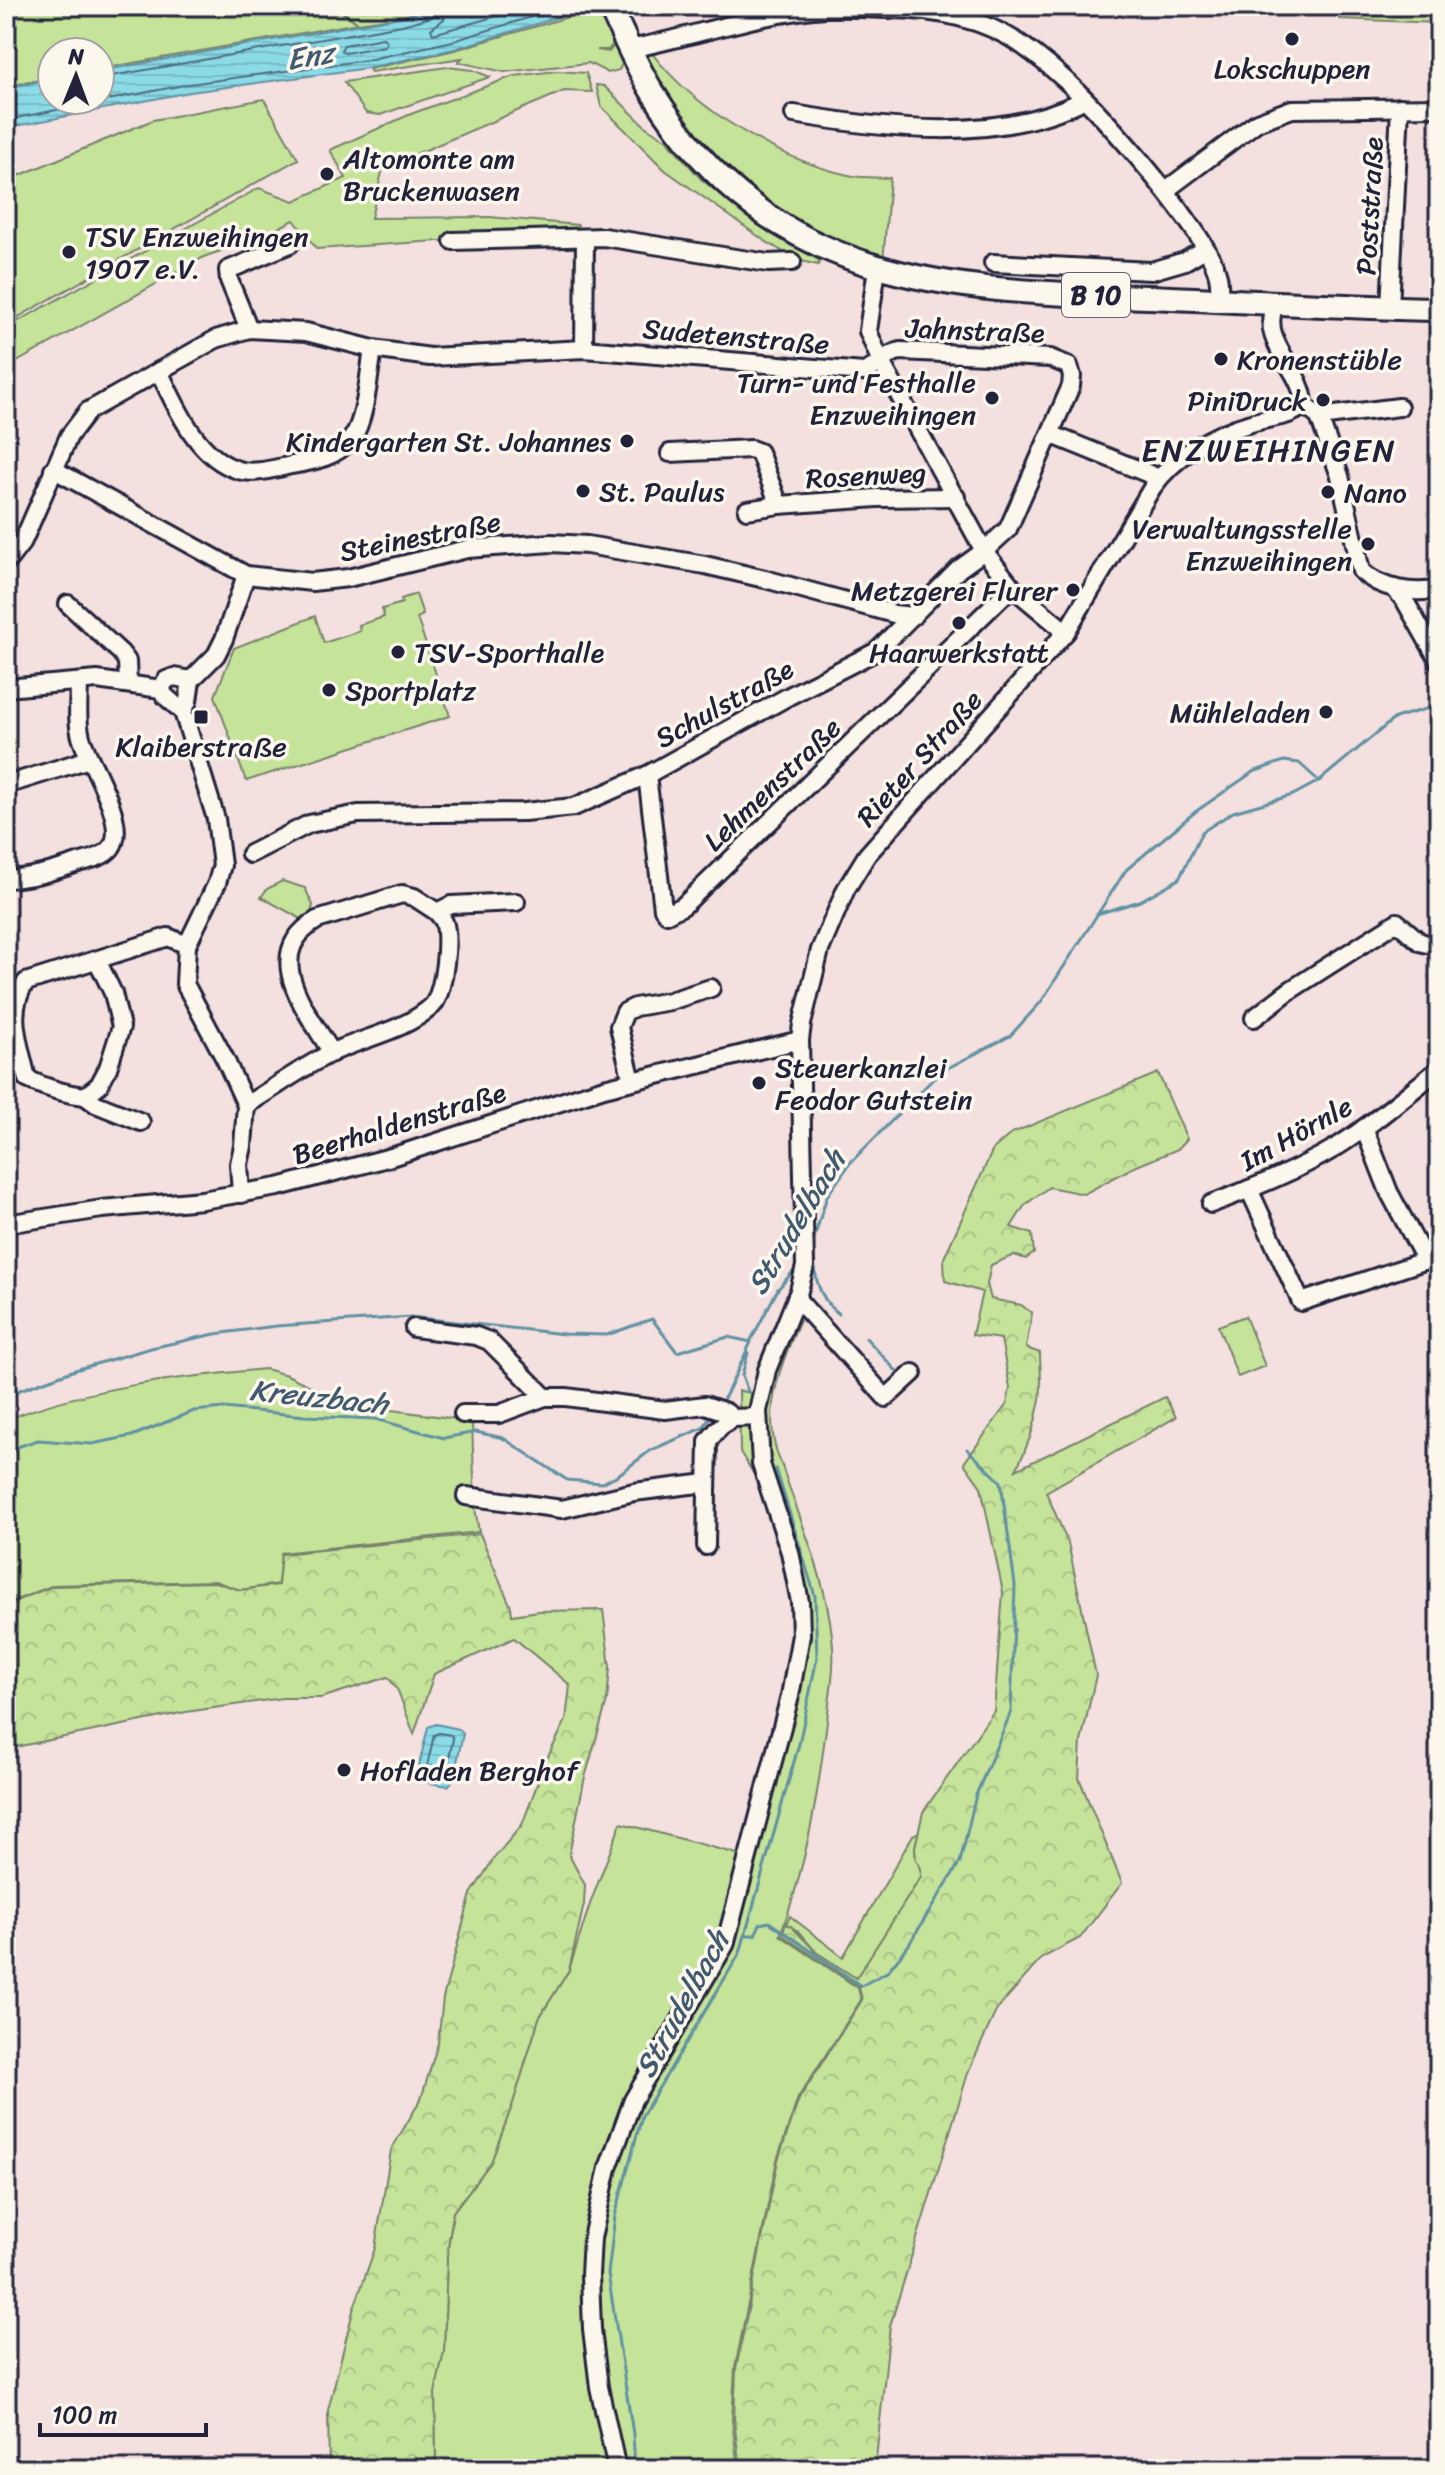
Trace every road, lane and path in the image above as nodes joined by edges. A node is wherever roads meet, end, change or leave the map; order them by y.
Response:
1 (612, 10) edge
2 (641, 46) junction
3 (1083, 100) junction
4 (1400, 107) junction
5 (1439, 107) edge
6 (794, 114) dead end
7 (1166, 190) junction
8 (585, 238) junction
9 (453, 241) dead end
10 (290, 244) dead end
11 (1205, 249) junction
12 (792, 262) dead end
13 (993, 263) dead end
14 (877, 268) junction
15 (1219, 300) junction
16 (1275, 304) junction
17 (1390, 308) junction
18 (1439, 309) edge
19 (249, 329) junction
20 (373, 349) junction
21 (584, 349) junction
22 (880, 360) junction
23 (1069, 366) joint
24 (159, 371) junction
25 (1304, 405) junction
26 (1399, 407) dead end
27 (1319, 417) junction
28 (1050, 434) junction
29 (670, 453) dead end
30 (53, 469) junction
31 (1159, 478) junction
32 (956, 497) junction
33 (779, 505) junction
34 (747, 510) dead end
35 (984, 551) junction
36 (8, 557) edge
37 (246, 575) junction
38 (1012, 587) junction
39 (1394, 588) junction
40 (1439, 589) edge
41 (68, 604) dead end
42 (913, 616) junction
43 (1066, 632) junction
44 (1439, 661) edge
45 (191, 680) junction
46 (79, 682) junction
47 (128, 684) junction
48 (6, 688) edge
49 (161, 689) junction
50 (183, 712) junction
51 (89, 759) junction
52 (647, 775) junction
53 (6, 785) edge
54 (250, 854) dead end
55 (6, 879) edge
56 (516, 902) dead end
57 (437, 912) junction
58 (187, 945) junction
59 (1439, 947) edge
60 (97, 960) junction
61 (711, 988) dead end
62 (1254, 1018) dead end
63 (800, 1040) junction
64 (332, 1053) junction
65 (1439, 1069) edge
66 (632, 1081) junction
67 (85, 1096) junction
68 (246, 1105) junction
69 (141, 1122) dead end
70 (1364, 1128) junction
71 (1249, 1189) junction
72 (241, 1194) junction
73 (1211, 1204) dead end
74 (6, 1224) edge
75 (1433, 1258) edge
76 (796, 1298) junction
77 (414, 1328) dead end
78 (907, 1379) dead end
79 (545, 1397) junction
80 (463, 1414) dead end
81 (730, 1415) junction
82 (758, 1417) junction
83 (706, 1483) junction
84 (466, 1496) dead end
85 (706, 1546) dead end
86 (617, 2469) edge

1 - 2 main road, B 10
2 - 3 street
2 - 14 main road, B 10
3 - 6 street
3 - 7 street
4 - 5 street
4 - 7 street
4 - 17 street, Poststraße
7 - 11 street
8 - 9 street
8 - 12 street
8 - 21 street
10 - 19 street
11 - 13 street
11 - 15 street
14 - 15 main road, B 10
14 - 22 street
15 - 16 main road, B 10
16 - 17 main road, B 10
16 - 25 street
17 - 18 main road, B 10
19 - 20 street, Sudetenstraße
19 - 24 street, Sudetenstraße
20 - 21 street, Sudetenstraße
20 - 24 street
21 - 22 street, Sudetenstraße
22 - 23 street, Jahnstraße
22 - 32 street
23 - 28 street, Schulstraße
24 - 30 street, Sudetenstraße
25 - 27 street
25 - 31 street, Rieter Straße
26 - 27 street
27 - 39 street
28 - 31 street
28 - 35 street, Schulstraße
29 - 33 street, Rosenweg
30 - 36 street, Sudetenstraße
30 - 37 street, Steinestraße
31 - 43 street, Rieter Straße
32 - 33 street, Rosenweg
32 - 35 street
33 - 34 street, Rosenweg
35 - 38 street
35 - 42 street, Schulstraße
37 - 42 street, Steinestraße
37 - 45 street
38 - 43 street
38 - 52 street, Lehmenstraße
39 - 40 street
39 - 44 street
41 - 47 street
42 - 52 street, Schulstraße
43 - 63 street, Rieter Straße
45 - 49 street
45 - 50 street
46 - 47 street
46 - 48 street
46 - 51 street
47 - 49 street
49 - 50 street
50 - 58 street
51 - 53 street
51 - 55 street
52 - 54 street, Schulstraße
56 - 57 street
57 - 64 street
57 - 64 street
58 - 60 street
58 - 68 street
59 - 62 street
60 - 67 street
60 - 67 street
61 - 66 street
63 - 66 street, Beerhaldenstraße
63 - 76 street, Rieter Straße
64 - 68 street
65 - 70 street, Im Hörnle
66 - 72 street, Beerhaldenstraße
67 - 69 street
68 - 72 street
70 - 71 street, Im Hörnle
70 - 75 street
71 - 73 street, Im Hörnle
71 - 75 street
72 - 74 street, Beerhaldenstraße
76 - 78 street
76 - 82 street, Rieter Straße
77 - 79 street
79 - 80 street
79 - 81 street
81 - 82 street
81 - 83 street
82 - 86 street, Rieter Straße
83 - 84 street
83 - 85 street

